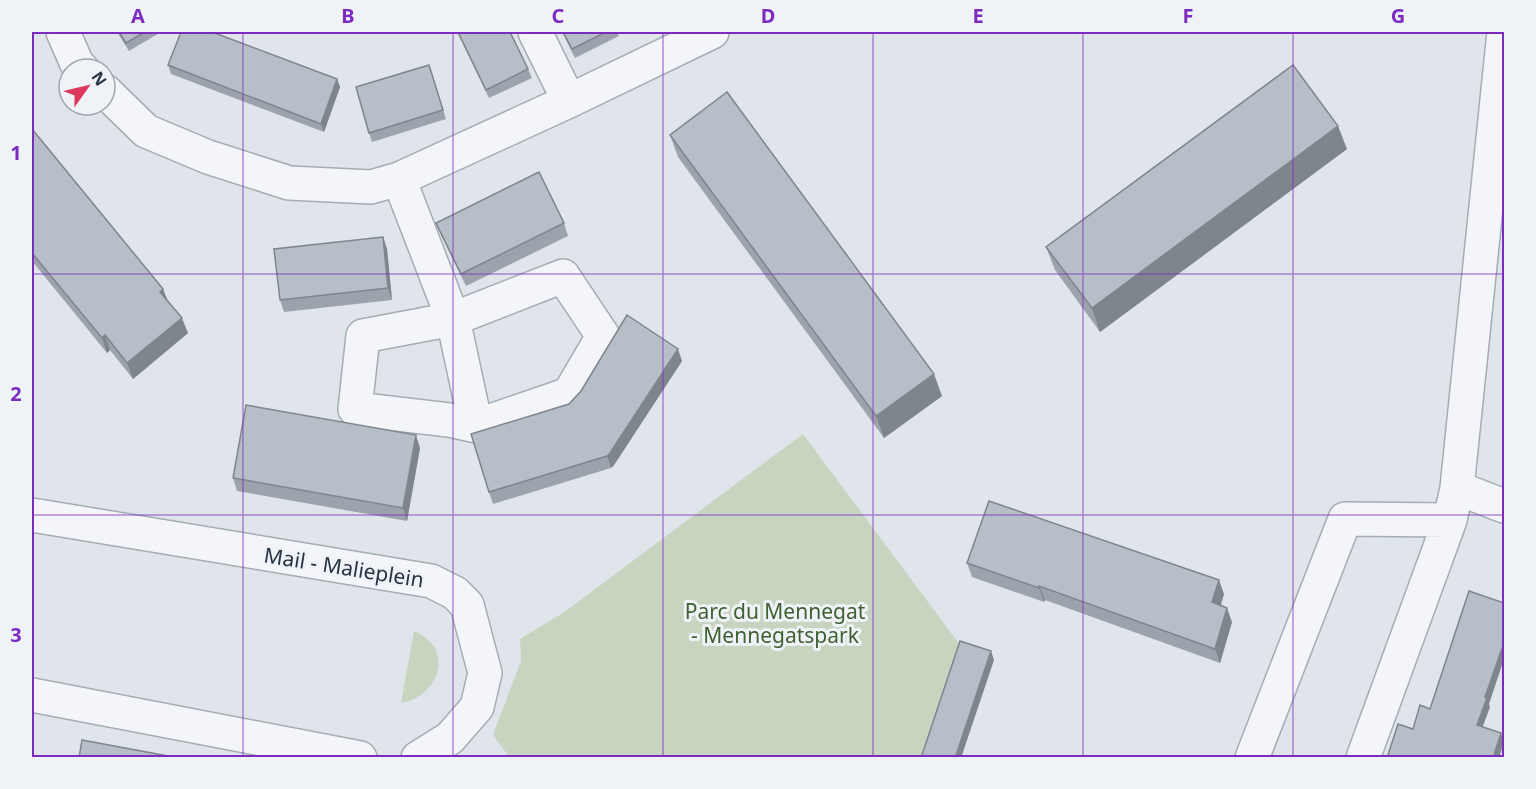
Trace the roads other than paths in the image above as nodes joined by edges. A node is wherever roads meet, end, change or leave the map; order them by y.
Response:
1 (63, 32) edge
2 (535, 32) edge
3 (712, 32) edge
4 (1504, 32) edge
5 (74, 57) edge
6 (570, 101) junction
7 (117, 103) edge
8 (399, 179) junction
9 (1497, 180) edge
10 (453, 319) junction
11 (476, 426) junction
12 (1453, 504) junction
13 (1504, 506) edge
14 (32, 515) edge
15 (32, 695) edge
16 (360, 758) edge
17 (418, 758) edge
18 (1252, 758) edge
19 (1363, 758) edge

1 - 5 street
2 - 6 street
3 - 6 street
4 - 9 street
6 - 8 street
7 - 8 street
8 - 10 street
9 - 12 street
10 - 11 street
10 - 11 street
10 - 11 street
12 - 13 street
12 - 18 street
12 - 19 street
14 - 17 street, Mail - Malieplein
15 - 16 street

